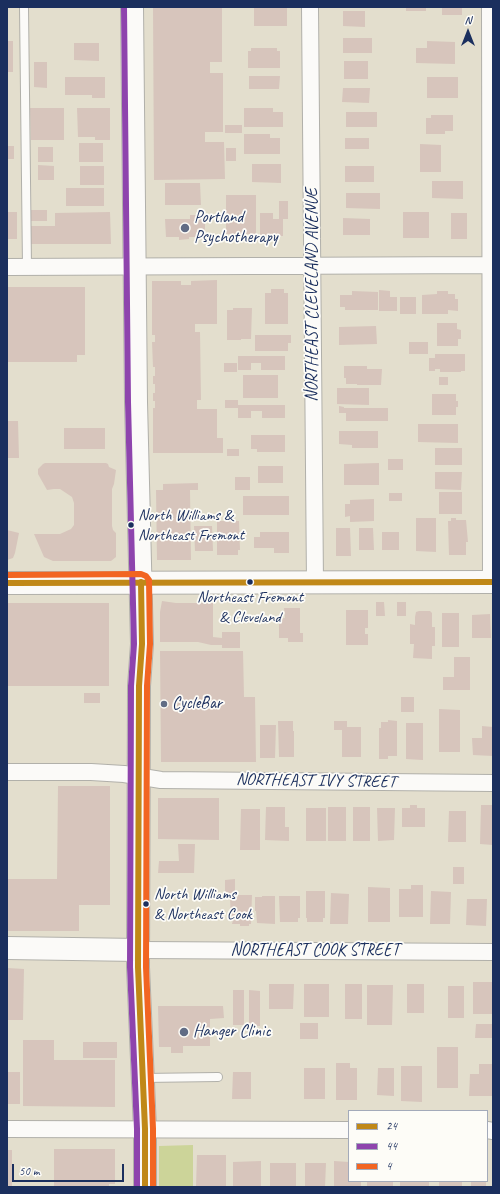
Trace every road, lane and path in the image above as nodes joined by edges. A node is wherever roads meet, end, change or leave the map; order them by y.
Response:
1 (24, 7) edge
2 (132, 7) edge
3 (310, 7) edge
4 (490, 7) edge
5 (312, 265) junction
6 (492, 265) edge
7 (134, 266) junction
8 (7, 267) edge
9 (27, 267) junction
10 (141, 582) junction
11 (492, 582) edge
12 (7, 583) edge
13 (315, 583) junction
14 (7, 772) edge
15 (138, 776) junction
16 (493, 783) edge
17 (7, 948) edge
18 (138, 950) junction
19 (493, 952) edge
20 (218, 1077) dead end
21 (143, 1078) junction
22 (7, 1129) edge
23 (145, 1129) junction
24 (348, 1130) edge
25 (145, 1187) edge

1 - 9 lane
2 - 7 main road
3 - 5 street, NORTHEAST CLEVELAND AVENUE
4 - 6 street
5 - 6 street
5 - 7 street
5 - 13 street, NORTHEAST CLEVELAND AVENUE
6 - 11 street
7 - 9 street
7 - 10 main road
8 - 9 street
10 - 12 main road
10 - 13 main road
10 - 15 main road
11 - 13 main road
14 - 15 street, NORTHEAST IVY STREET
15 - 16 street, NORTHEAST IVY STREET
15 - 18 main road
17 - 18 main road
18 - 19 street, NORTHEAST COOK STREET
18 - 21 main road
20 - 21 lane
21 - 23 main road
22 - 23 street
23 - 24 street
23 - 25 main road

